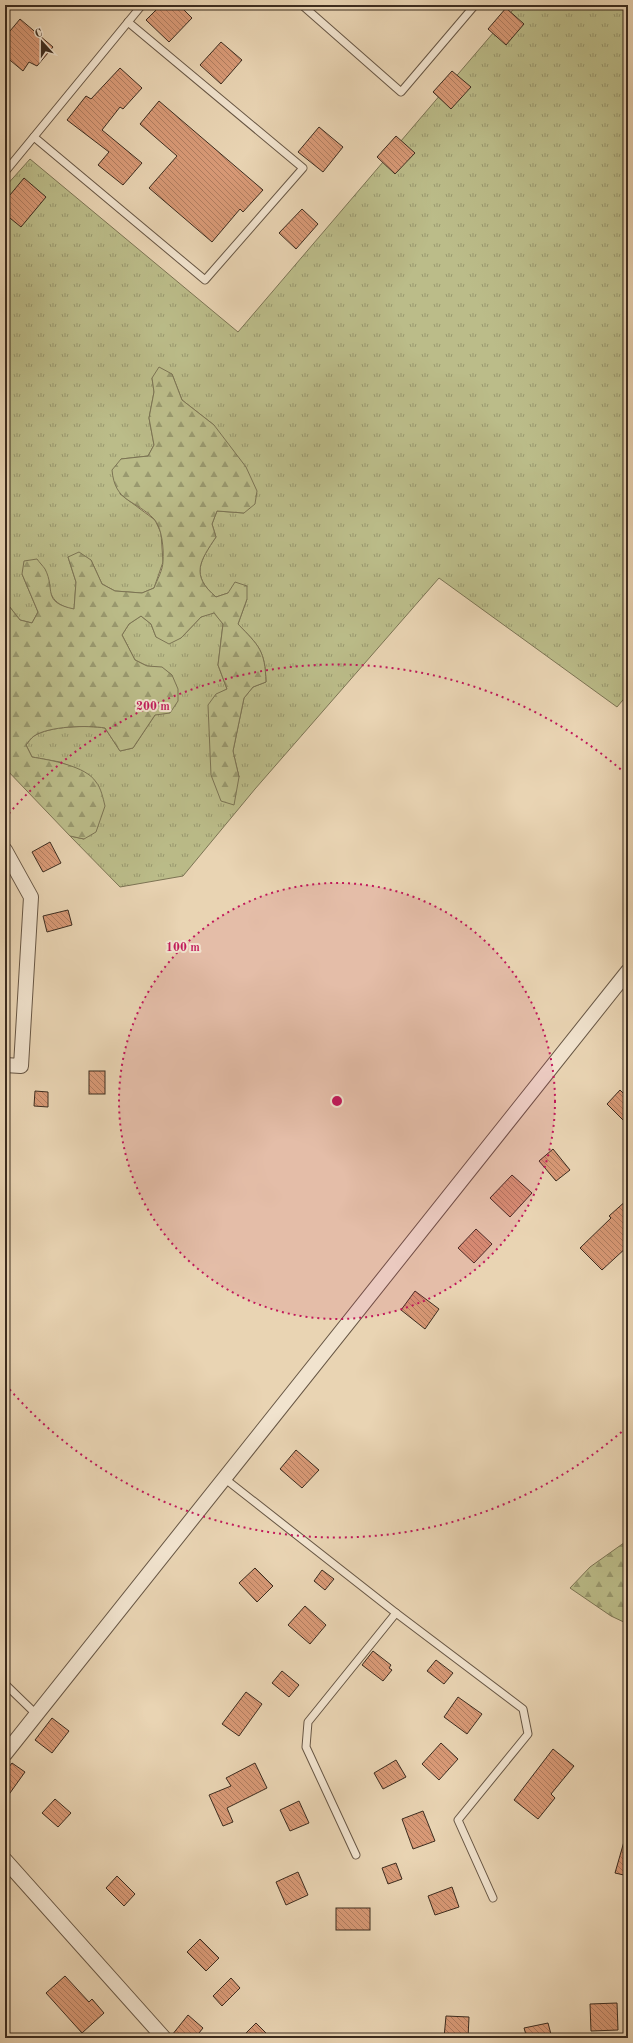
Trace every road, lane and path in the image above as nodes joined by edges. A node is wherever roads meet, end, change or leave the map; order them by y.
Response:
1 (142, 5) edge
2 (302, 5) edge
3 (475, 5) edge
4 (128, 22) junction
5 (34, 137) junction
6 (5, 172) edge
7 (5, 850) edge
8 (628, 971) edge
9 (5, 1065) edge
10 (224, 1478) junction
11 (396, 1613) junction
12 (5, 1684) edge
13 (37, 1716) junction
14 (5, 1754) edge
15 (356, 1855) dead end
16 (5, 1860) edge
17 (493, 1898) dead end
18 (164, 2038) edge

1 - 4 lane
2 - 3 lane
4 - 5 lane
4 - 5 lane
5 - 6 lane
7 - 9 street
8 - 10 street
10 - 11 lane
10 - 13 street
11 - 15 lane
11 - 17 lane
12 - 13 lane
13 - 14 street
16 - 18 street

